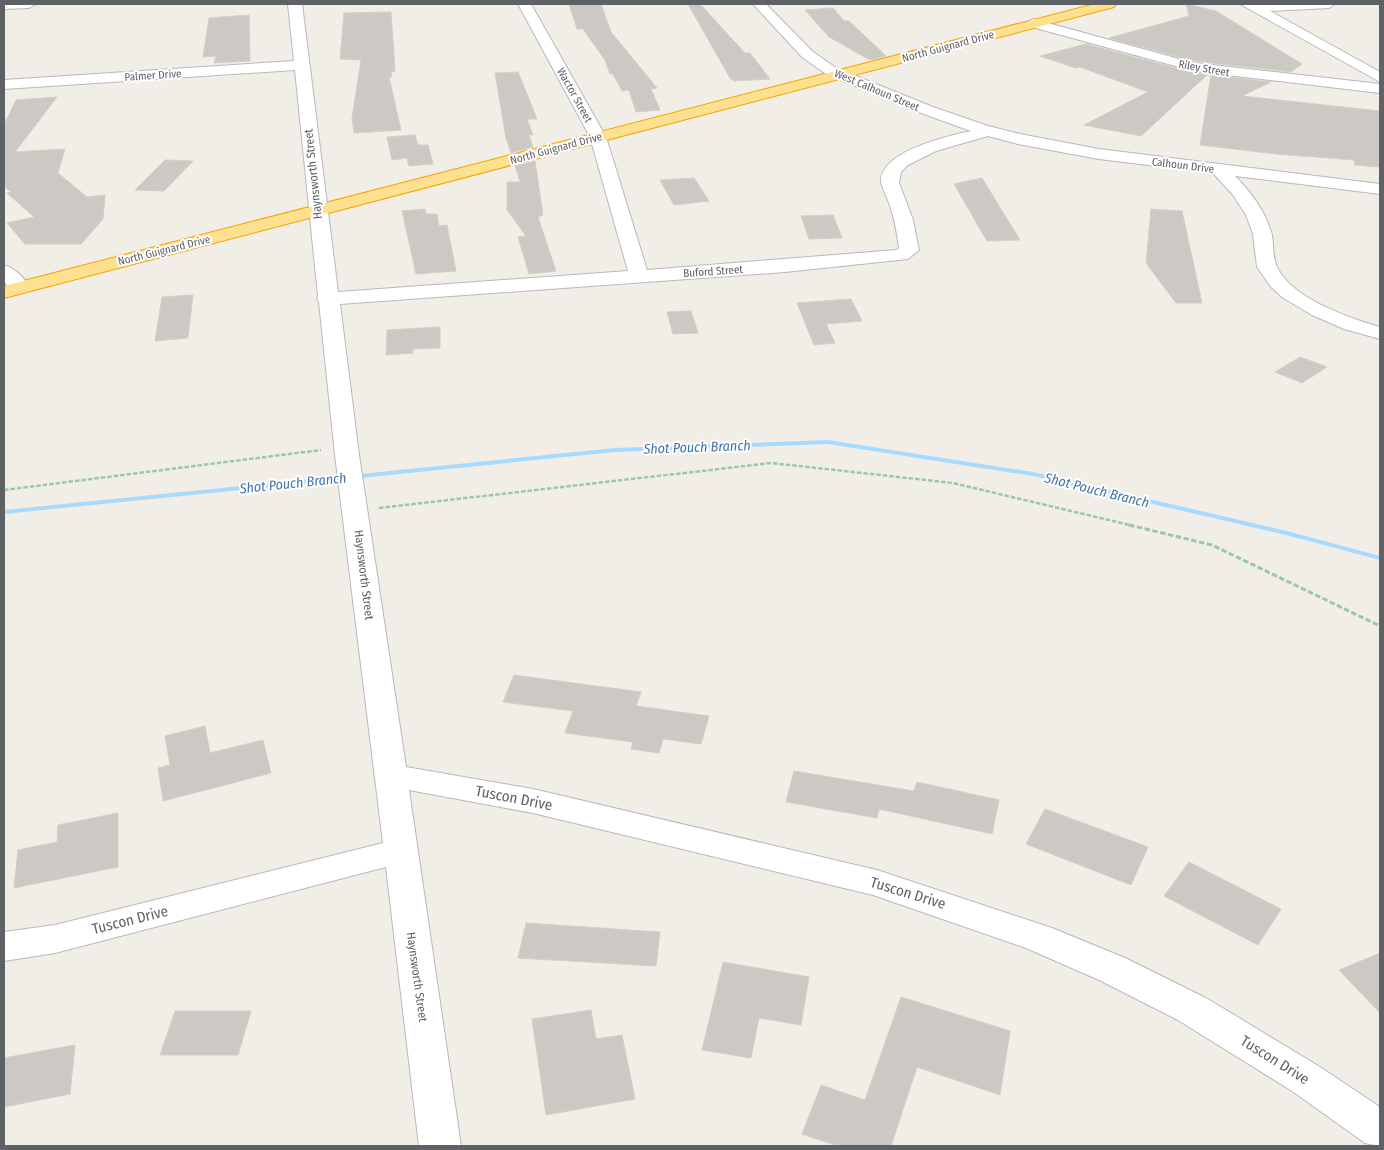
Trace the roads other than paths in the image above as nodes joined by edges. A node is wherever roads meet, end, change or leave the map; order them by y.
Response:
1 (30, 4) edge
2 (295, 4) edge
3 (524, 4) edge
4 (759, 4) edge
5 (1109, 4) edge
6 (1329, 4) edge
7 (4, 5) edge
8 (1251, 6) edge
9 (1033, 23) junction
10 (301, 65) junction
11 (839, 74) junction
12 (1380, 78) edge
13 (4, 85) edge
14 (1380, 89) edge
15 (988, 131) junction
16 (598, 137) junction
17 (1218, 169) junction
18 (1380, 189) edge
19 (317, 210) junction
20 (4, 271) edge
21 (640, 276) junction
22 (12, 289) edge
23 (327, 299) junction
24 (1380, 333) edge
25 (390, 775) junction
26 (400, 851) junction
27 (4, 947) edge
28 (1380, 1130) edge
29 (440, 1146) edge

1 - 7 street
2 - 10 street, Haynsworth Street
3 - 16 street, Wactor Street
4 - 11 street, West Calhoun Street
5 - 9 highway, North Guignard Drive
6 - 8 street
8 - 12 street
9 - 11 highway, North Guignard Drive
9 - 14 street, Riley Street
10 - 13 street, Palmer Drive
10 - 19 street, Haynsworth Street
11 - 15 street, West Calhoun Street
11 - 16 highway, North Guignard Drive
15 - 17 street, Calhoun Drive
15 - 21 street, Buford Street
16 - 19 highway, North Guignard Drive
16 - 21 street, Wactor Street
17 - 18 street, Calhoun Drive
17 - 24 street
19 - 22 highway, North Guignard Drive
19 - 23 street, Haynsworth Street
20 - 22 street
21 - 23 street, Buford Street
23 - 25 street, Haynsworth Street
25 - 26 street, Haynsworth Street
25 - 28 street, Tuscon Drive
26 - 27 street, Tuscon Drive
26 - 29 street, Haynsworth Street

